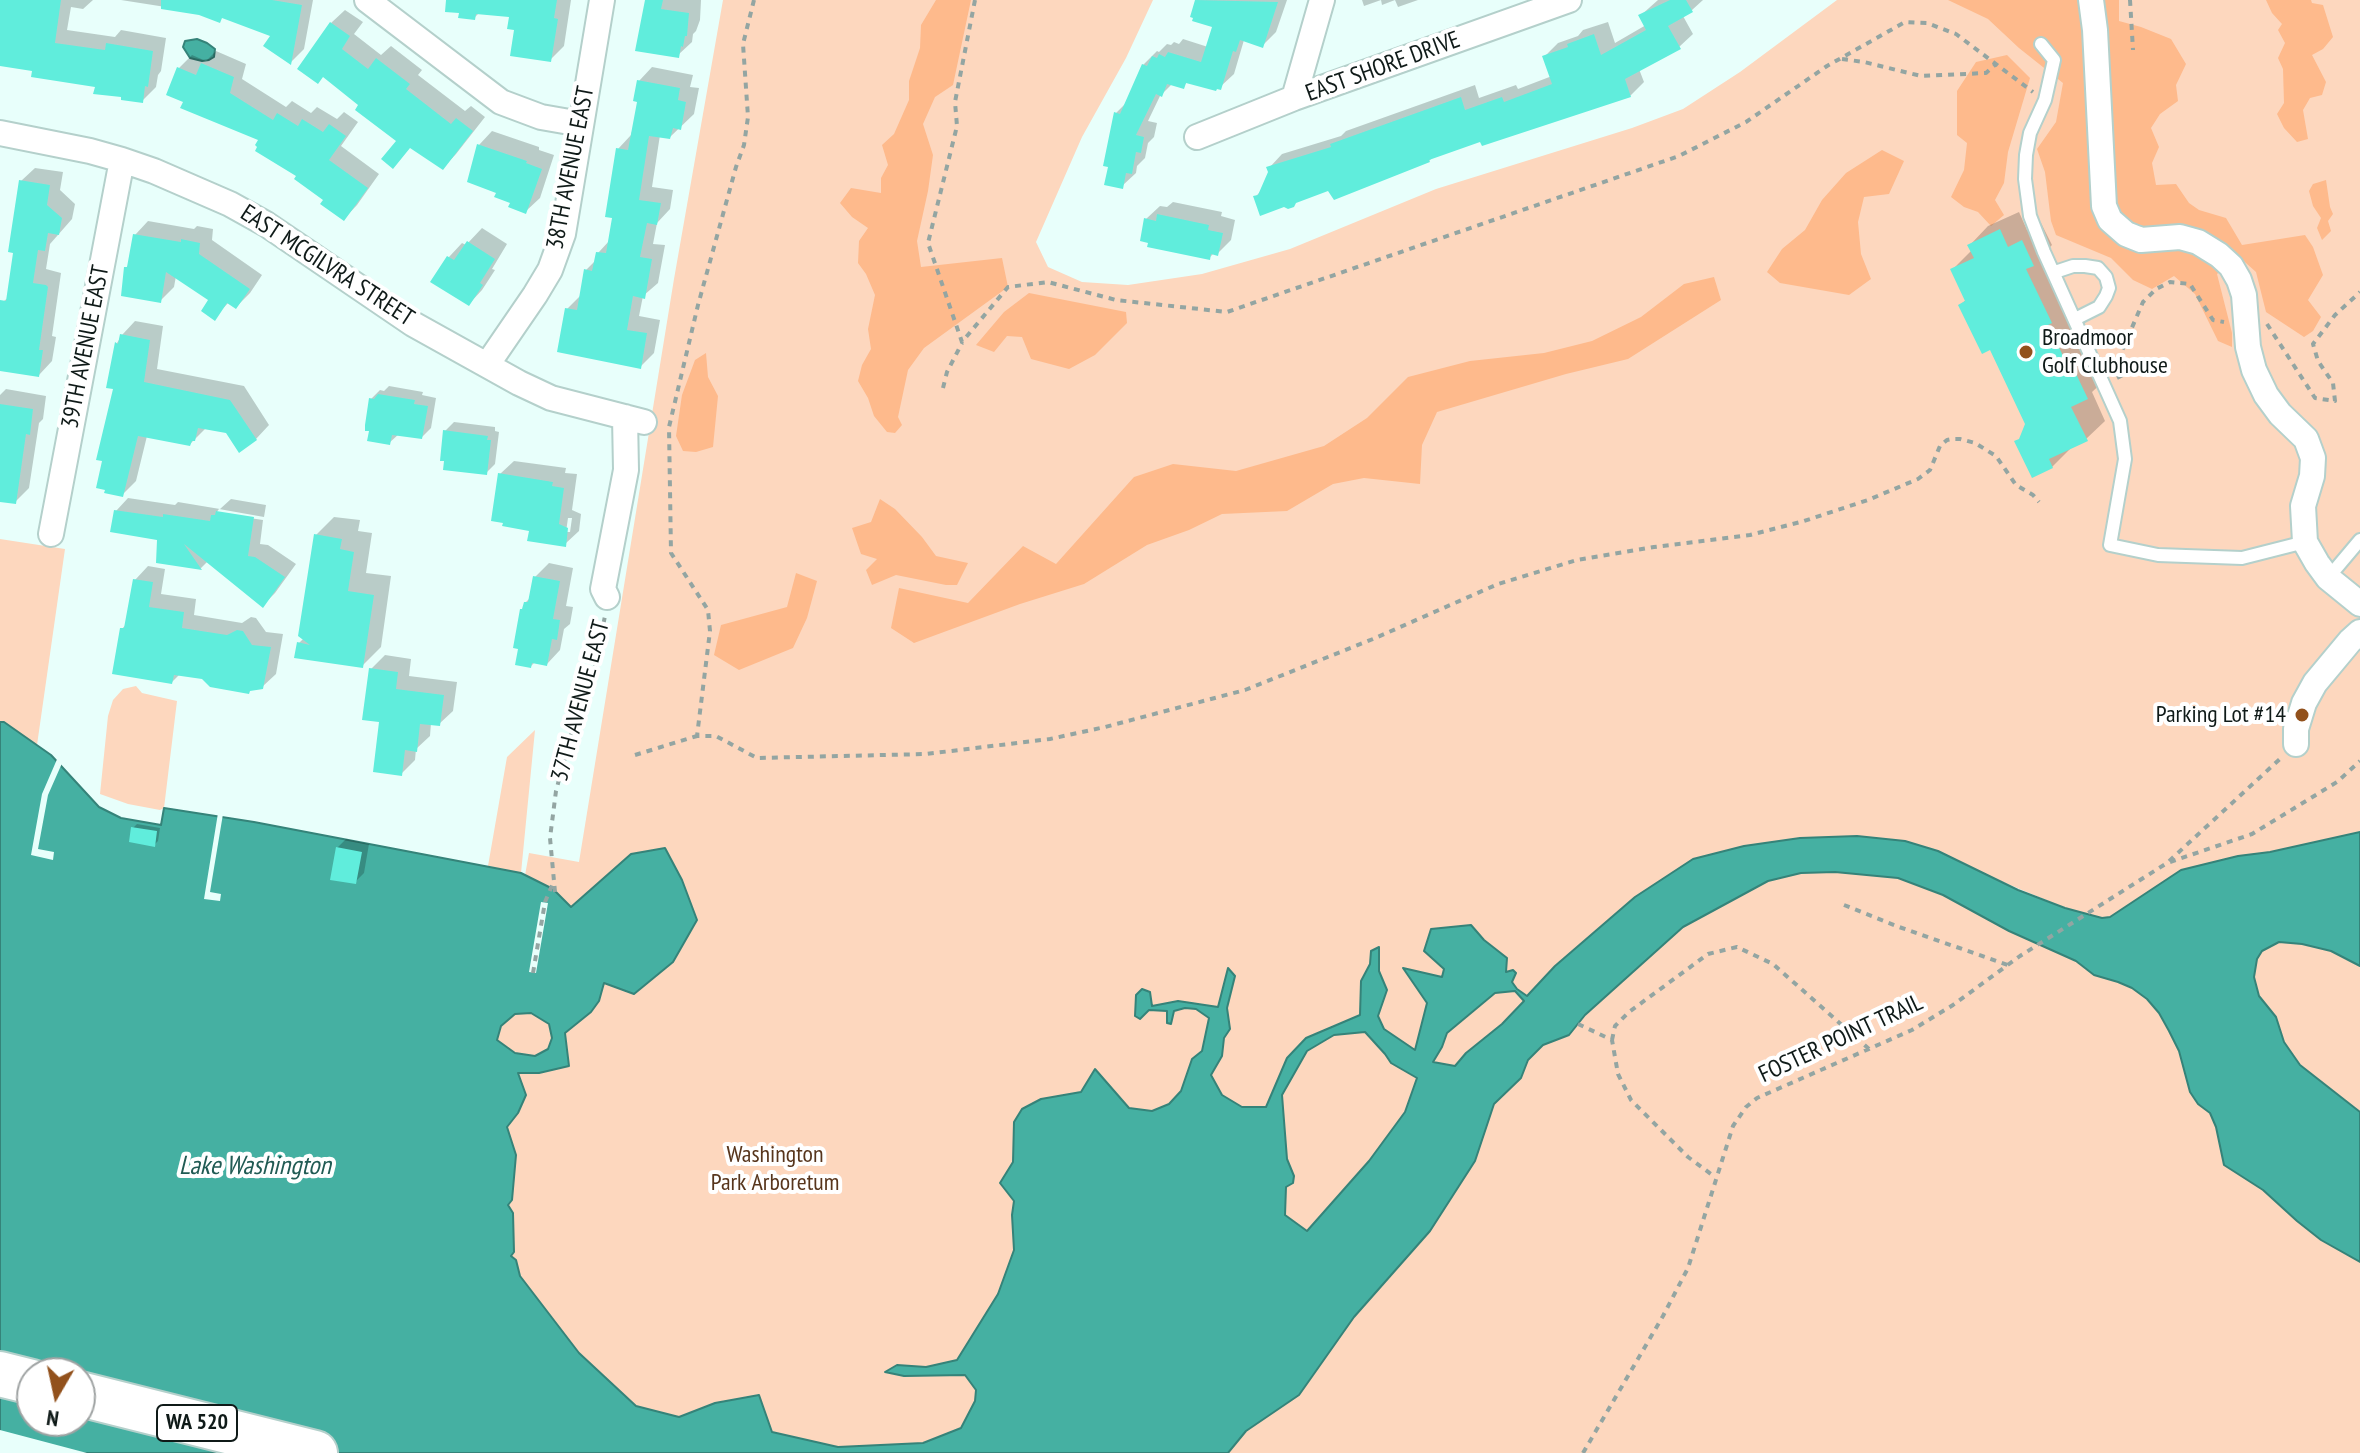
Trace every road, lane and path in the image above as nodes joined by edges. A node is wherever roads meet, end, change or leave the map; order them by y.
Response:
1 (367, 0) edge
2 (602, 0) edge
3 (754, 0) edge
4 (975, 0) edge
5 (1322, 0) edge
6 (1569, 0) edge
7 (2091, 0) edge
8 (2130, 0) edge
9 (2041, 44) dead end
10 (2133, 50) dead end
11 (1840, 59) junction
12 (1995, 65) junction
13 (1294, 98) junction
14 (2045, 100) junction
15 (581, 124) junction
16 (0, 133) edge
17 (1197, 137) dead end
18 (122, 160) junction
19 (2055, 272) junction
20 (2360, 292) edge
21 (2075, 319) junction
22 (2262, 320) dead end
23 (2233, 321) dead end
24 (962, 342) junction
25 (487, 365) junction
26 (2104, 384) junction
27 (943, 388) dead end
28 (634, 420) joint
29 (2039, 502) dead end
30 (51, 534) dead end
31 (2360, 540) edge
32 (2305, 542) junction
33 (2328, 578) junction
34 (607, 597) joint
35 (2360, 604) edge
36 (2360, 632) edge
37 (697, 736) junction
38 (2296, 744) joint
39 (635, 755) dead end
40 (2360, 761) edge
41 (2167, 863) junction
42 (554, 880) junction
43 (555, 892) dead end
44 (1844, 905) dead end
45 (2008, 965) junction
46 (533, 973) dead end
47 (1578, 1024) dead end
48 (1612, 1040) junction
49 (1869, 1049) junction
50 (1715, 1177) junction
51 (96, 1398) edge
52 (315, 1453) edge
53 (1583, 1453) edge

1 - 15 street
2 - 15 street, 38TH AVENUE EAST
3 - 37 path
4 - 24 path
5 - 13 street
6 - 13 street, EAST SHORE DRIVE
7 - 32 street
8 - 10 path
9 - 14 lane
11 - 12 path
11 - 12 path
11 - 24 path
12 - 14 path
13 - 17 street, EAST SHORE DRIVE
14 - 19 lane
15 - 25 street, 38TH AVENUE EAST
16 - 18 street, EAST MCGILVRA STREET
18 - 25 street, EAST MCGILVRA STREET
18 - 30 street, 39TH AVENUE EAST
19 - 21 lane
19 - 21 lane
20 - 22 path
21 - 26 lane
23 - 26 path
24 - 27 path
25 - 28 street, EAST MCGILVRA STREET
26 - 32 lane
28 - 34 street, 37TH AVENUE EAST
29 - 37 path
31 - 33 lane
32 - 33 street
33 - 35 street
34 - 42 path, 37TH AVENUE EAST
36 - 38 street
37 - 39 path
38 - 41 path, FOSTER POINT TRAIL
40 - 41 path
41 - 45 path, FOSTER POINT TRAIL
42 - 43 path, 37TH AVENUE EAST
42 - 46 path
44 - 45 path
45 - 49 path, FOSTER POINT TRAIL
47 - 48 path
48 - 49 path
48 - 50 path
49 - 50 path, FOSTER POINT TRAIL
50 - 53 path, FOSTER POINT TRAIL
51 - 52 highway, WA 520

